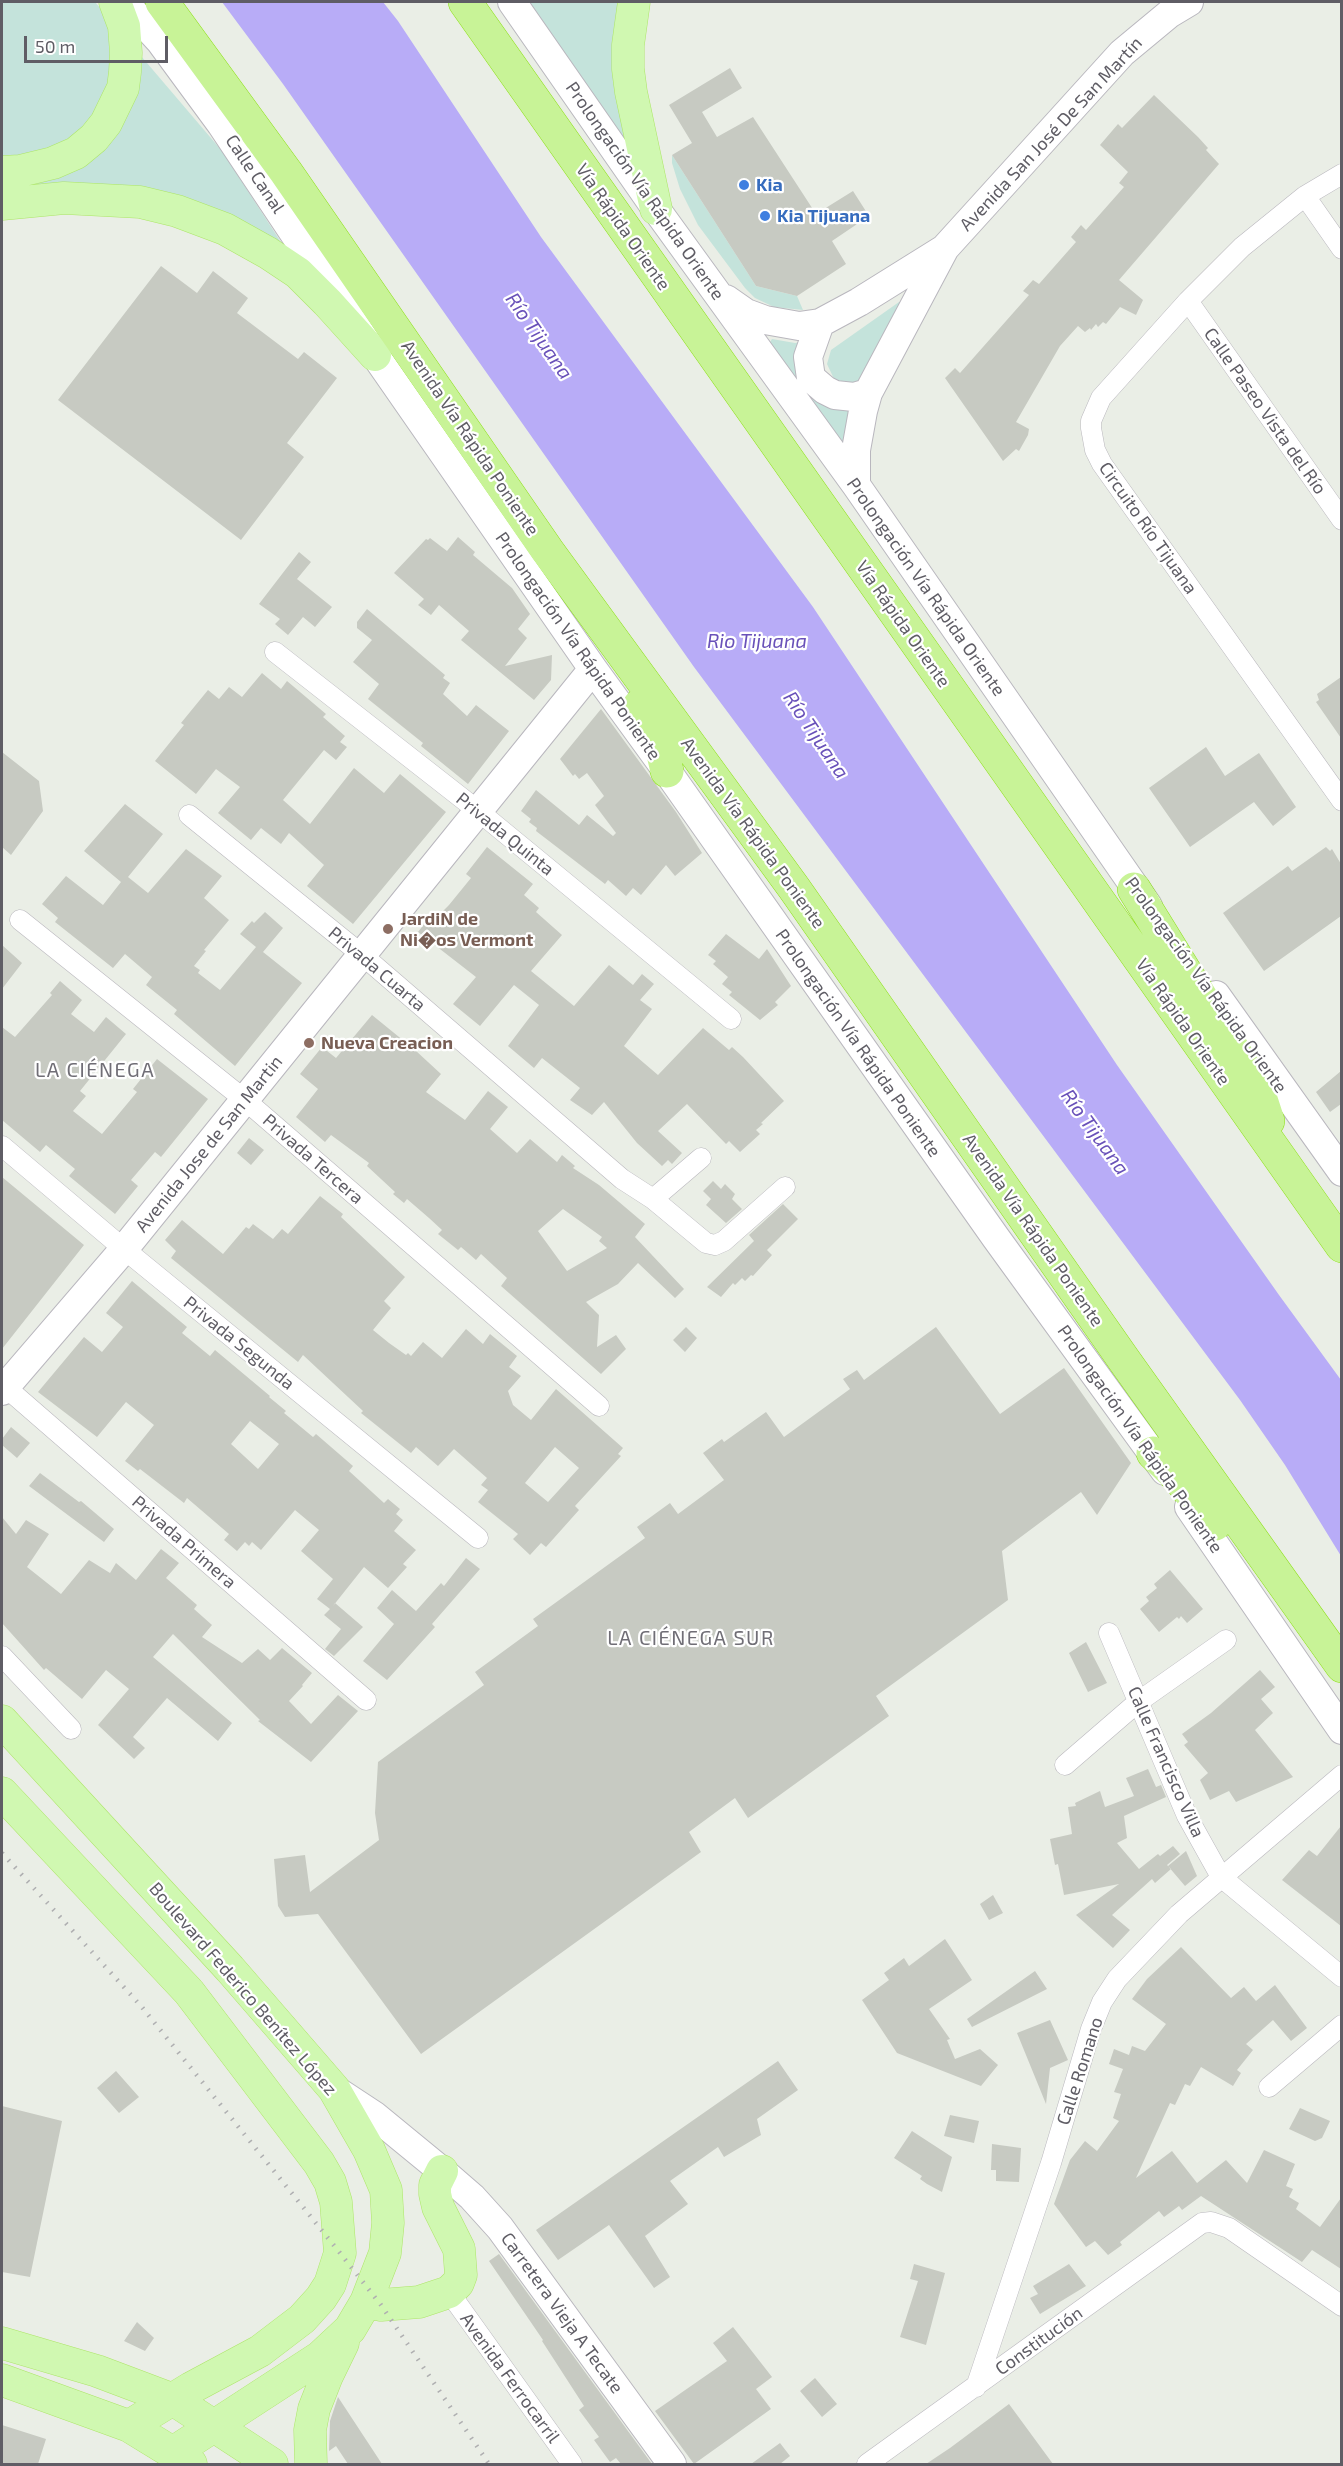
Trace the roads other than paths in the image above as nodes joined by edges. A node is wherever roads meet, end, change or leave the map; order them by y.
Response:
1 (115, 2) edge
2 (124, 2) edge
3 (162, 2) edge
4 (465, 2) edge
5 (512, 2) edge
6 (634, 2) edge
7 (1188, 2) edge
8 (2, 172) edge
9 (1341, 174) edge
10 (1305, 196) junction
11 (2, 204) edge
12 (657, 209) junction
13 (945, 248) junction
14 (1341, 249) edge
15 (719, 295) junction
16 (1188, 301) junction
17 (820, 323) junction
18 (375, 355) junction
19 (868, 393) junction
20 (856, 485) junction
21 (1341, 520) edge
22 (547, 550) junction
23 (276, 652) dead end
24 (593, 669) junction
25 (668, 771) junction
26 (1341, 801) edge
27 (477, 810) junction
28 (189, 815) dead end
29 (1134, 889) junction
30 (20, 920) dead end
31 (361, 954) junction
32 (731, 1019) dead end
33 (245, 1100) junction
34 (2, 1146) edge
35 (701, 1158) dead end
36 (1280, 1160) junction
37 (1341, 1172) edge
38 (785, 1187) dead end
39 (653, 1200) junction
40 (1341, 1246) edge
41 (124, 1249) junction
42 (3, 1388) edge
43 (599, 1406) dead end
44 (1153, 1453) junction
45 (478, 1538) dead end
46 (1109, 1633) dead end
47 (1226, 1640) dead end
48 (2, 1656) edge
49 (1340, 1664) edge
50 (366, 1700) dead end
51 (1138, 1702) junction
52 (2, 1721) edge
53 (71, 1729) dead end
54 (1341, 1730) edge
55 (1065, 1765) dead end
56 (1341, 1774) edge
57 (2, 1793) edge
58 (1221, 1877) junction
59 (1341, 1977) edge
60 (1341, 2025) edge
61 (1269, 2087) dead end
62 (334, 2089) junction
63 (442, 2171) junction
64 (449, 2292) junction
65 (366, 2302) junction
66 (1341, 2306) edge
67 (350, 2329) junction
68 (2, 2343) edge
69 (2, 2380) edge
70 (976, 2387) junction
71 (174, 2400) junction
72 (214, 2425) junction
73 (129, 2427) junction
74 (182, 2458) edge
75 (272, 2464) edge
76 (311, 2464) edge
77 (572, 2464) edge
78 (672, 2464) edge
79 (867, 2464) edge

1 - 8 main road
2 - 18 main road, Calle Canal
3 - 22 highway, Avenida Vía Rápida Poniente
4 - 36 highway, Vía Rápida Oriente
5 - 12 main road, Prolongación Vía Rápida Oriente
6 - 12 main road
7 - 13 main road, Avenida San José De San Martín
9 - 10 street, Circuito Río Tijuana
10 - 14 street
10 - 16 street, Circuito Río Tijuana
11 - 18 main road
12 - 15 main road, Prolongación Vía Rápida Oriente
13 - 17 main road, Avenida San José De San Martín
13 - 19 main road, Avenida San José De San Martín
15 - 17 main road
15 - 20 main road, Prolongación Vía Rápida Oriente
16 - 21 street, Calle Paseo Vista del Río
16 - 26 street, Circuito Río Tijuana
17 - 19 main road
18 - 24 main road, Prolongación Vía Rápida Poniente
19 - 20 main road, Avenida San José De San Martín
20 - 29 main road, Prolongación Vía Rápida Oriente
22 - 25 highway
22 - 49 highway, Avenida Vía Rápida Poniente
23 - 27 street, Privada Quinta
24 - 25 main road, Prolongación Vía Rápida Poniente
24 - 27 main road, Avenida Jose de San Martin
25 - 44 main road, Prolongación Vía Rápida Poniente
27 - 31 main road, Avenida Jose de San Martin
27 - 32 street, Privada Quinta
28 - 31 street, Privada Cuarta
29 - 36 highway
29 - 37 main road, Prolongación Vía Rápida Oriente
30 - 33 street, Privada Tercera
31 - 33 main road, Avenida Jose de San Martin
31 - 39 street, Privada Cuarta
33 - 41 main road, Avenida Jose de San Martin
33 - 43 street, Privada Tercera
34 - 41 street, Privada Segunda
35 - 39 street
36 - 40 highway, Vía Rápida Oriente
38 - 39 street, Privada Cuarta
41 - 42 main road, Avenida Jose de San Martin
41 - 45 street, Privada Segunda
42 - 50 street, Privada Primera
44 - 49 highway
44 - 54 main road, Prolongación Vía Rápida Poniente
46 - 51 street, Calle Francisco Villa
47 - 51 street
48 - 53 street
51 - 55 street
51 - 58 street, Calle Francisco Villa
52 - 62 main road, Boulevard Federico Benítez López
56 - 58 street, Calle Romano
57 - 71 main road
58 - 59 street, Calle Francisco Villa
58 - 70 street, Calle Romano
60 - 61 street
62 - 63 main road, Carretera Vieja A Tecate
62 - 65 main road, Boulevard Federico Benítez López
63 - 64 main road
63 - 78 main road, Carretera Vieja A Tecate
64 - 65 main road
64 - 77 street, Avenida Ferrocarril
65 - 67 main road, Boulevard Federico Benítez López
66 - 70 street, Constitución
67 - 72 main road, Boulevard Federico Benítez López
67 - 76 main road
68 - 71 main road
69 - 73 main road
70 - 79 street, Constitución
71 - 72 main road
71 - 73 main road
72 - 74 main road, Boulevard Federico Benítez López
72 - 75 main road
73 - 74 main road

